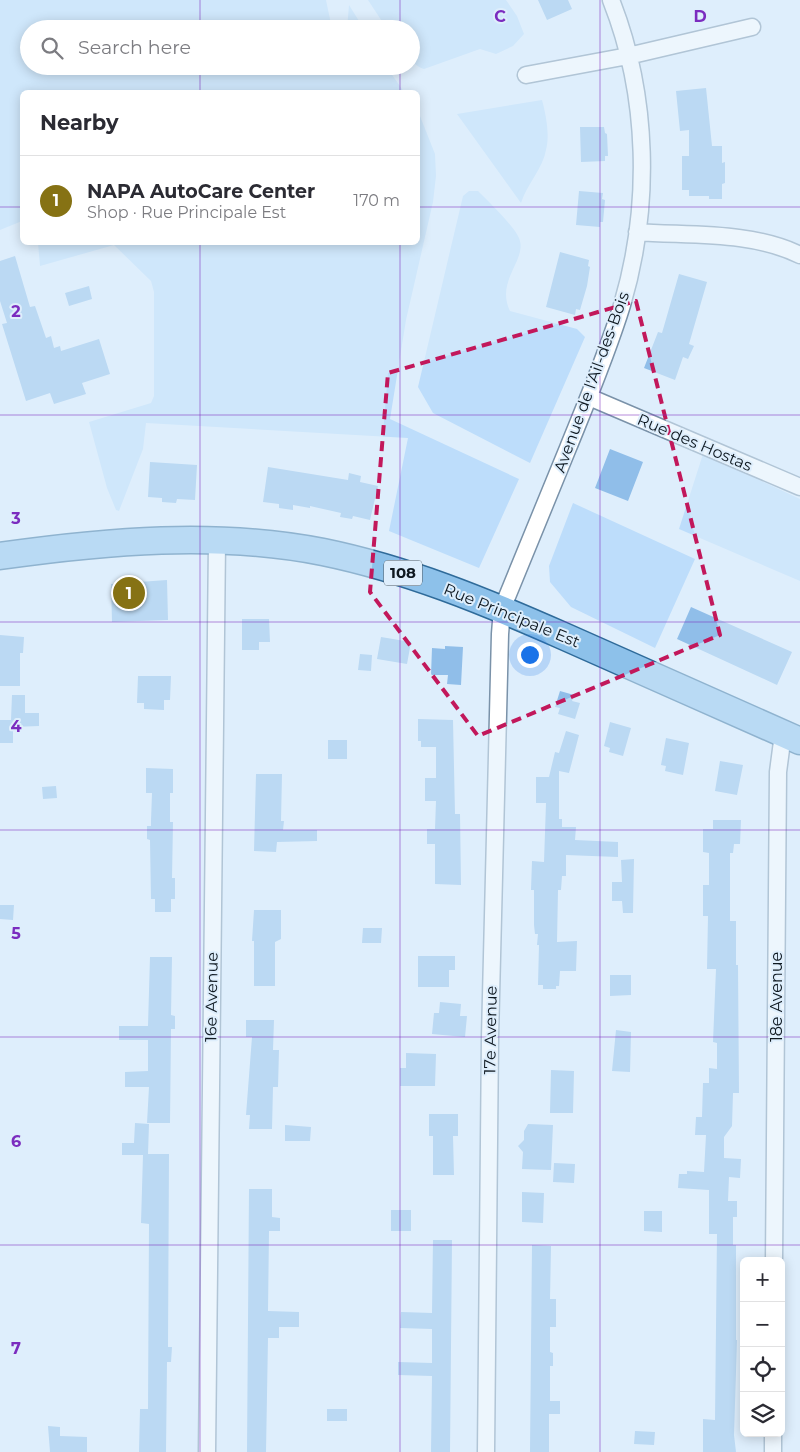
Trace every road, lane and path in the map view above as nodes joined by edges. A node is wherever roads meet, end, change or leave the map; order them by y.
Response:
1 (611, 0) edge
2 (752, 27) dead end
3 (628, 56) junction
4 (526, 75) dead end
5 (637, 232) junction
6 (800, 255) edge
7 (589, 397) junction
8 (800, 487) edge
9 (217, 542) junction
10 (0, 556) edge
11 (502, 609) junction
12 (791, 737) edge
13 (774, 1257) edge
14 (773, 1437) edge
15 (207, 1452) edge
16 (486, 1452) edge
17 (773, 1452) edge

1 - 3 street, Avenue de l'Ail-des-Bois
2 - 3 street
3 - 4 street
3 - 5 street, Avenue de l'Ail-des-Bois
5 - 6 street
5 - 7 street, Avenue de l'Ail-des-Bois
7 - 8 street, Rue des Hostas
7 - 11 street, Avenue de l'Ail-des-Bois
9 - 10 main road, Rue Principale Est / 108
9 - 11 main road, Rue Principale Est / 108
9 - 15 street, 16e Avenue
11 - 12 main road, Rue Principale Est / 108
11 - 16 street, 17e Avenue
12 - 13 street, 18e Avenue
14 - 17 street

